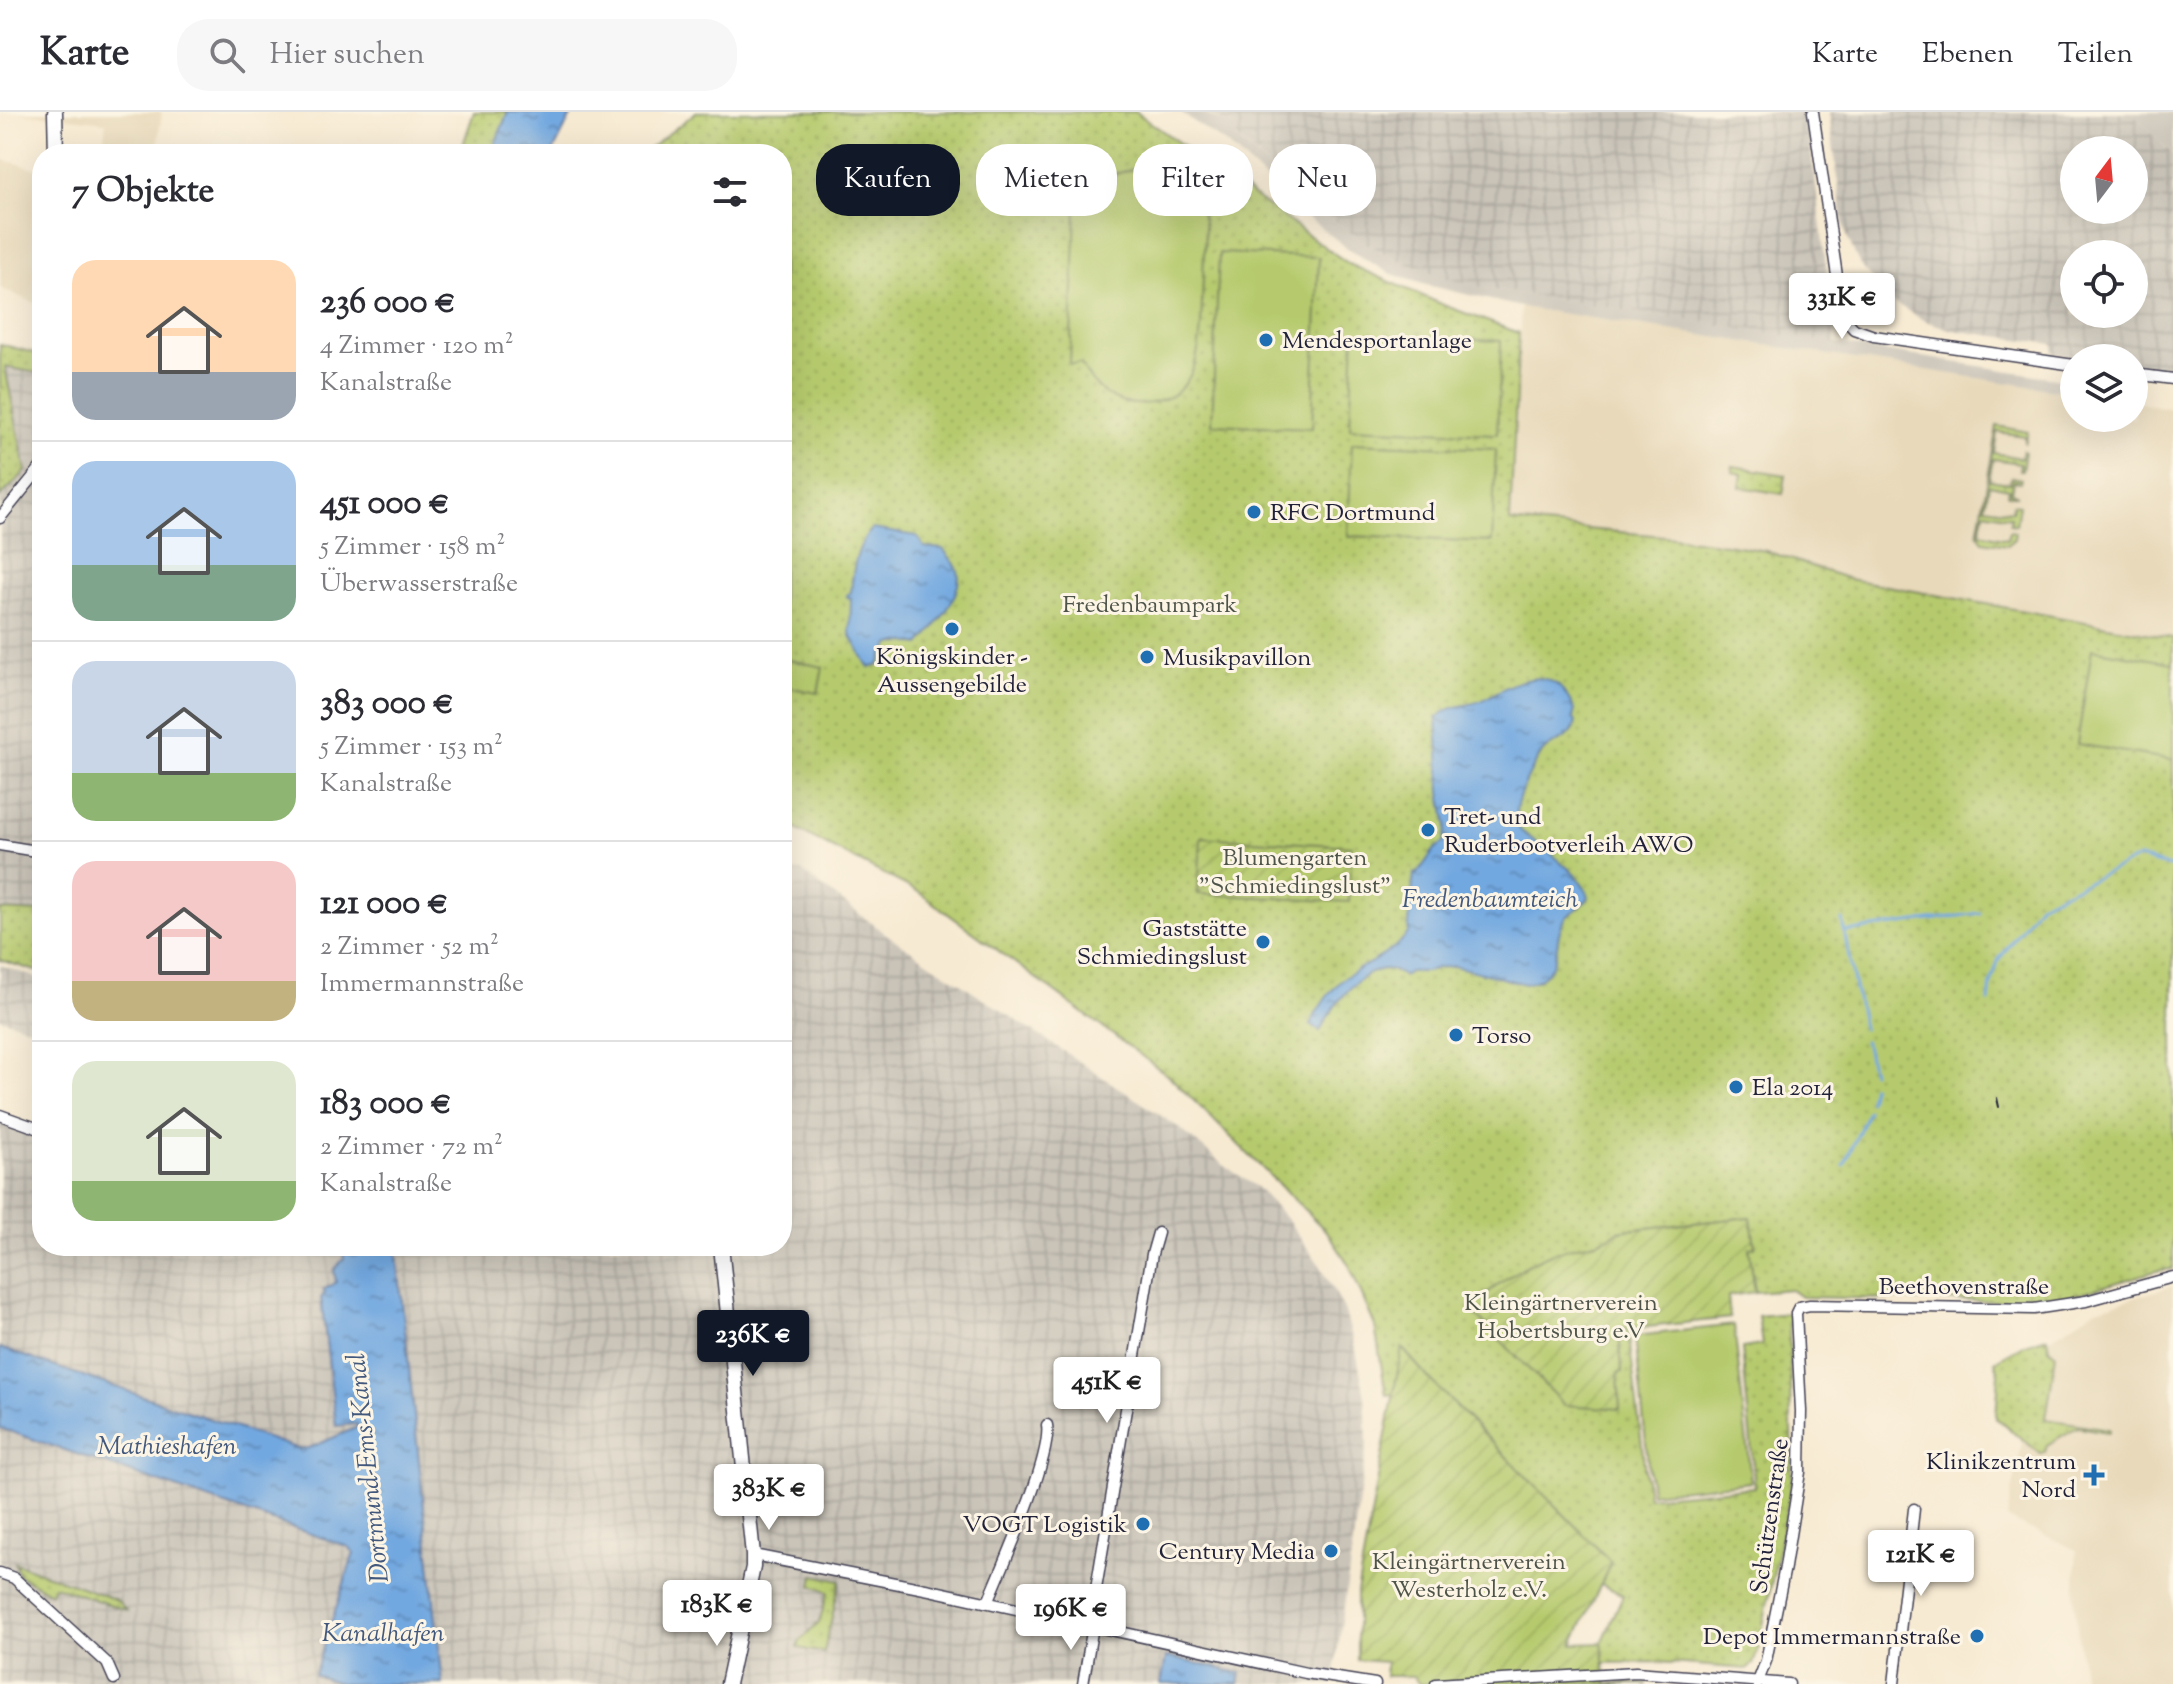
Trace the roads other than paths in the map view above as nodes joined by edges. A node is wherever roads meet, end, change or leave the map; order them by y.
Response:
1 (55, 112) edge
2 (1813, 112) edge
3 (56, 144) edge
4 (2060, 363) edge
5 (2148, 376) edge
6 (2173, 379) edge
7 (32, 478) edge
8 (0, 518) edge
9 (0, 845) edge
10 (32, 850) edge
11 (0, 1115) edge
12 (32, 1126) edge
13 (1158, 1233) dead end
14 (722, 1256) edge
15 (2173, 1277) edge
16 (1799, 1307) joint
17 (1047, 1425) dead end
18 (1914, 1509) dead end
19 (753, 1555) junction
20 (0, 1573) edge
21 (988, 1602) junction
22 (1092, 1625) junction
23 (114, 1679) dead end
24 (1313, 1679) edge
25 (1758, 1683) edge
26 (728, 1684) edge
27 (1083, 1684) edge
28 (1375, 1684) edge
29 (1436, 1684) edge
30 (1789, 1684) edge
31 (1894, 1684) edge

1 - 3 main road
2 - 4 street
5 - 6 street
7 - 8 street
9 - 10 street
11 - 12 street
13 - 22 street
14 - 19 main road
15 - 16 street, Beethovenstraße
16 - 25 street, Schützenstraße
17 - 21 street
18 - 31 street
19 - 21 street
19 - 26 main road
20 - 23 street
21 - 22 street
22 - 24 street
22 - 27 street
24 - 28 street
25 - 29 street
25 - 30 street

